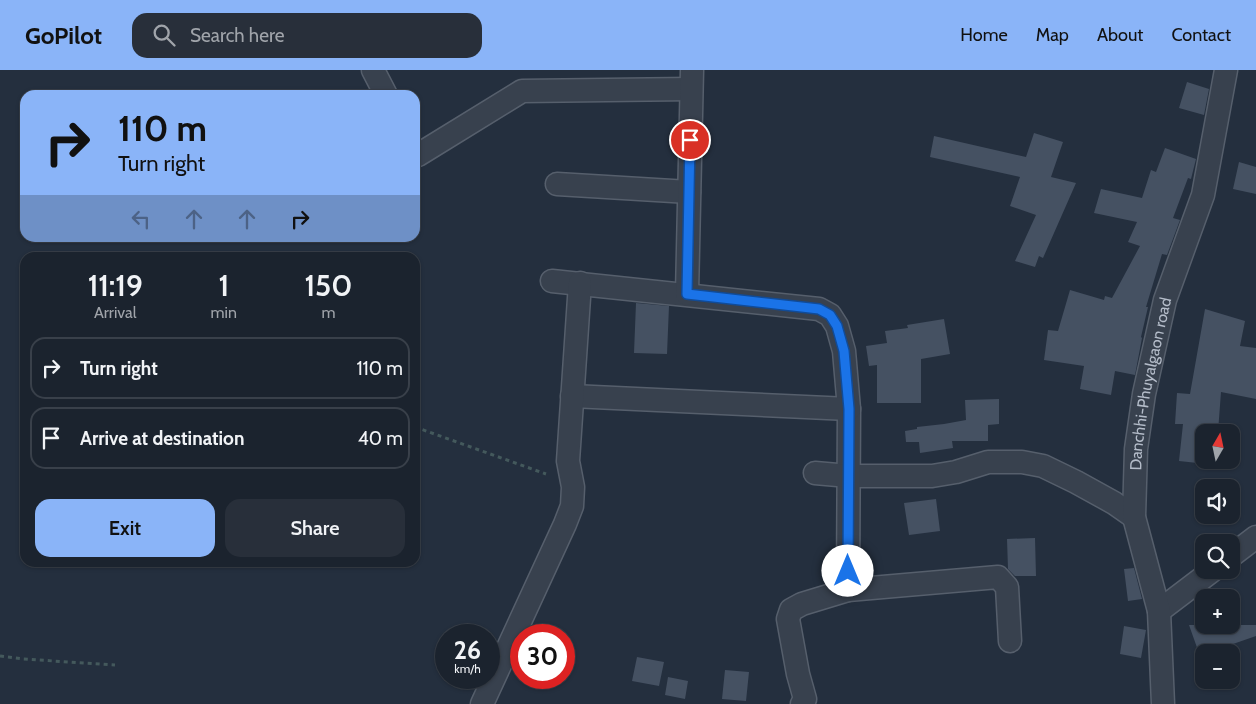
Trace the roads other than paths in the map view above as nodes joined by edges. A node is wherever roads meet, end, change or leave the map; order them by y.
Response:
1 (373, 70) edge
2 (1226, 70) edge
3 (691, 79) edge
4 (383, 90) edge
5 (420, 154) edge
6 (557, 184) dead end
7 (689, 192) junction
8 (552, 281) dead end
9 (580, 283) junction
10 (687, 294) junction
11 (572, 396) junction
12 (849, 409) junction
13 (815, 473) dead end
14 (849, 476) junction
15 (1134, 517) junction
16 (1256, 538) edge
17 (1240, 550) edge
18 (1201, 579) edge
19 (848, 590) junction
20 (1159, 612) junction
21 (1010, 641) dead end
22 (482, 704) edge
23 (802, 704) edge
24 (1163, 704) edge

1 - 4 street
2 - 15 street, Danchhi-Phuyalgaon road
3 - 5 street
3 - 7 street
6 - 7 street
7 - 10 street
8 - 9 street
9 - 10 street
9 - 11 street
10 - 12 street
11 - 12 street
11 - 22 street
12 - 14 street
13 - 14 street
14 - 15 street
14 - 19 street
15 - 20 street, Danchhi-Phuyalgaon road
16 - 17 street
18 - 20 street
19 - 21 street
19 - 23 street
20 - 24 street, Danchhi-Phuyalgaon road

